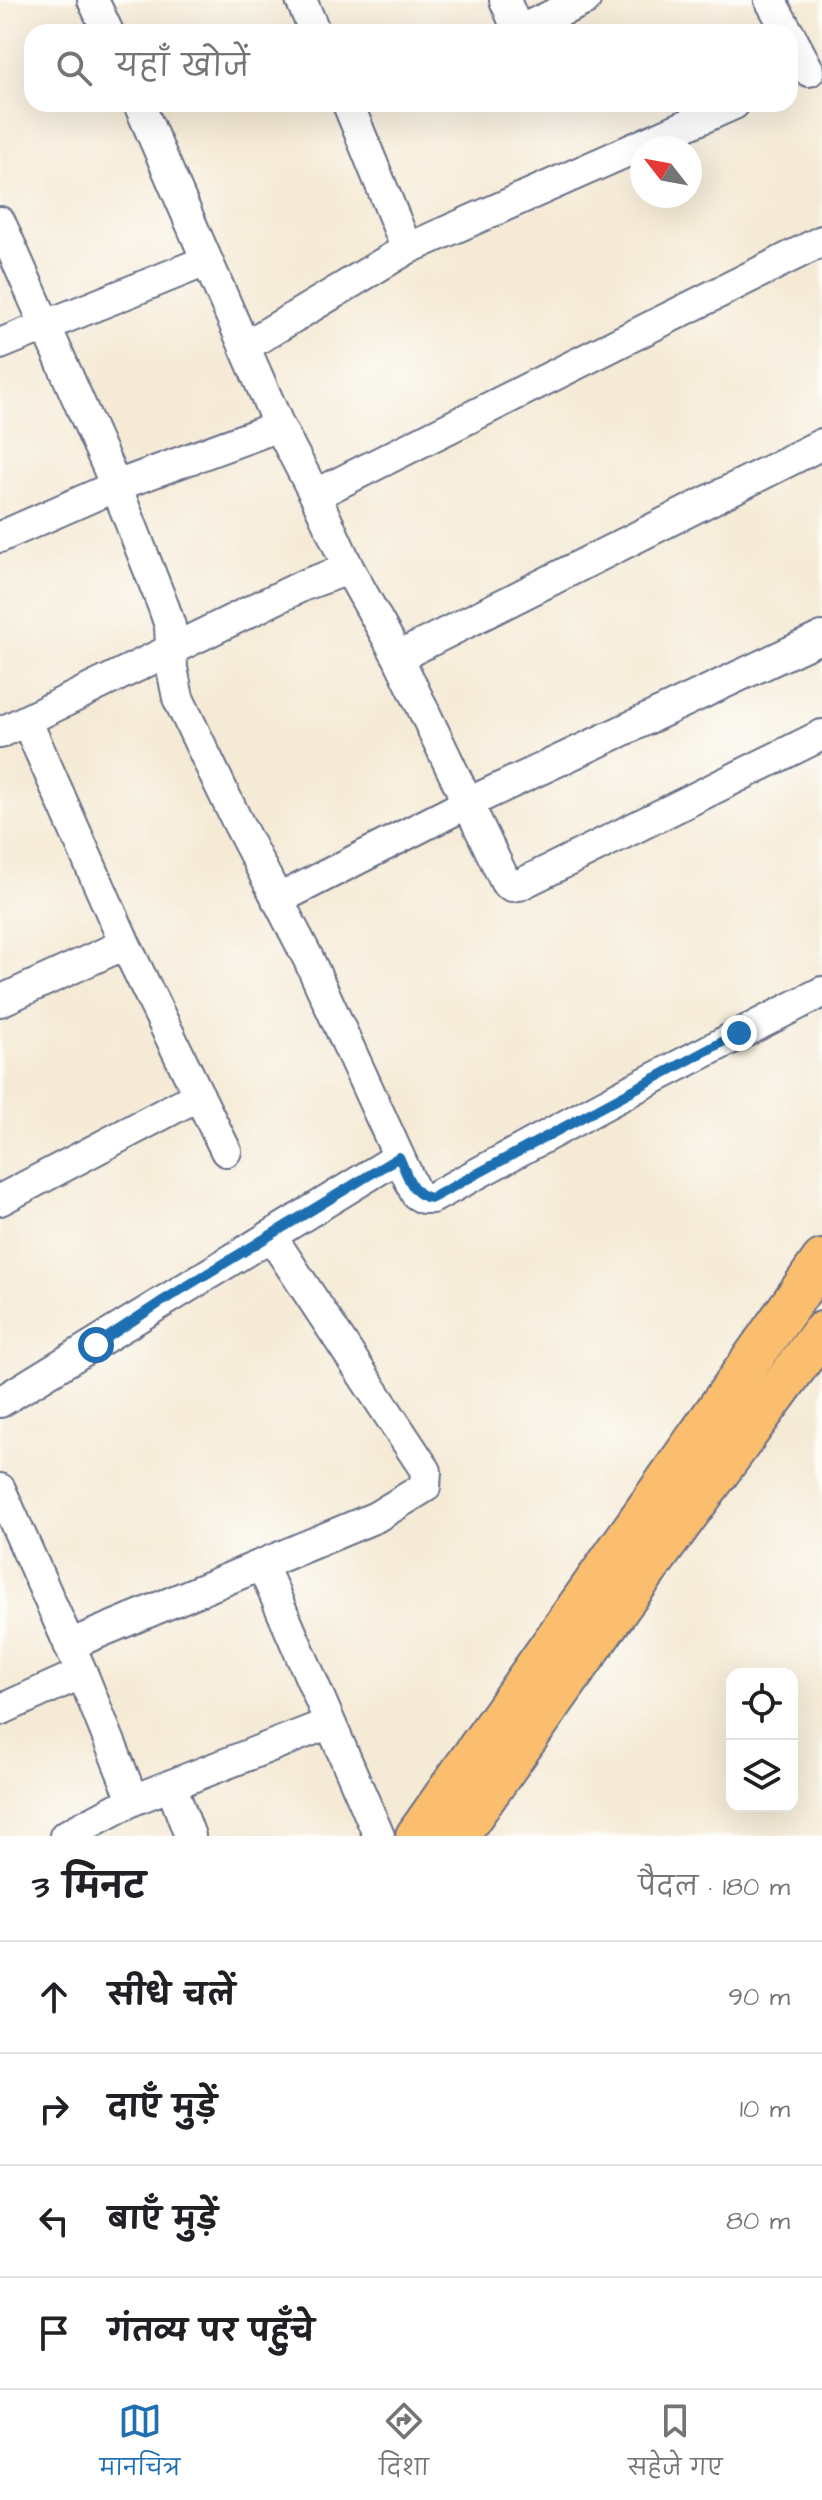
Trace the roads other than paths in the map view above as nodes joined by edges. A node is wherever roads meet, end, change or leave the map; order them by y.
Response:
1 (93, 0) edge
2 (301, 0) edge
3 (505, 0) edge
4 (585, 0) edge
5 (773, 1) edge
6 (104, 24) edge
7 (312, 24) edge
8 (514, 24) edge
9 (534, 24) edge
10 (784, 24) edge
11 (798, 52) edge
12 (807, 71) edge
13 (142, 112) edge
14 (356, 112) edge
15 (716, 112) edge
16 (0, 222) edge
17 (822, 241) edge
18 (407, 249) junction
19 (206, 261) junction
20 (46, 324) junction
21 (0, 344) edge
22 (246, 346) junction
23 (279, 426) junction
24 (822, 444) edge
25 (116, 486) junction
26 (315, 495) junction
27 (0, 537) edge
28 (349, 569) junction
29 (820, 645) edge
30 (172, 647) junction
31 (398, 657) junction
32 (13, 728) edge
33 (822, 735) edge
34 (468, 803) junction
35 (277, 900) junction
36 (125, 944) junction
37 (822, 992) edge
38 (0, 1001) edge
39 (199, 1095) junction
40 (226, 1151) dead end
41 (399, 1157) junction
42 (0, 1200) edge
43 (271, 1236) junction
44 (822, 1260) edge
45 (822, 1332) edge
46 (0, 1402) edge
47 (4, 1506) edge
48 (262, 1565) junction
49 (69, 1645) junction
50 (82, 1673) junction
51 (0, 1710) edge
52 (330, 1723) junction
53 (171, 1785) junction
54 (133, 1800) junction
55 (65, 1836) edge
56 (190, 1836) edge
57 (379, 1836) edge
58 (416, 1836) edge
59 (458, 1836) edge

1 - 6 street
2 - 7 street
3 - 8 street
4 - 9 street
5 - 10 street
11 - 12 street
13 - 19 street
14 - 18 street
15 - 18 street
16 - 20 street
17 - 26 street
18 - 22 street
19 - 20 street
19 - 22 street
20 - 21 street
20 - 25 street
22 - 23 street
23 - 25 street
23 - 26 street
24 - 31 street
25 - 27 street
25 - 30 street
26 - 28 street
28 - 30 street
28 - 31 street
29 - 34 street
30 - 32 street
30 - 35 street
31 - 34 street
32 - 36 street
33 - 34 street
34 - 35 street
35 - 41 street
36 - 38 street
36 - 39 street
37 - 41 street
39 - 40 street
39 - 42 street
41 - 43 street
43 - 46 street
43 - 48 street
44 - 58 main road
45 - 59 main road
47 - 49 street
48 - 49 street
48 - 52 street
49 - 50 street
50 - 51 street
50 - 54 street
52 - 53 street
52 - 57 street
53 - 54 street
53 - 56 street
54 - 55 street

